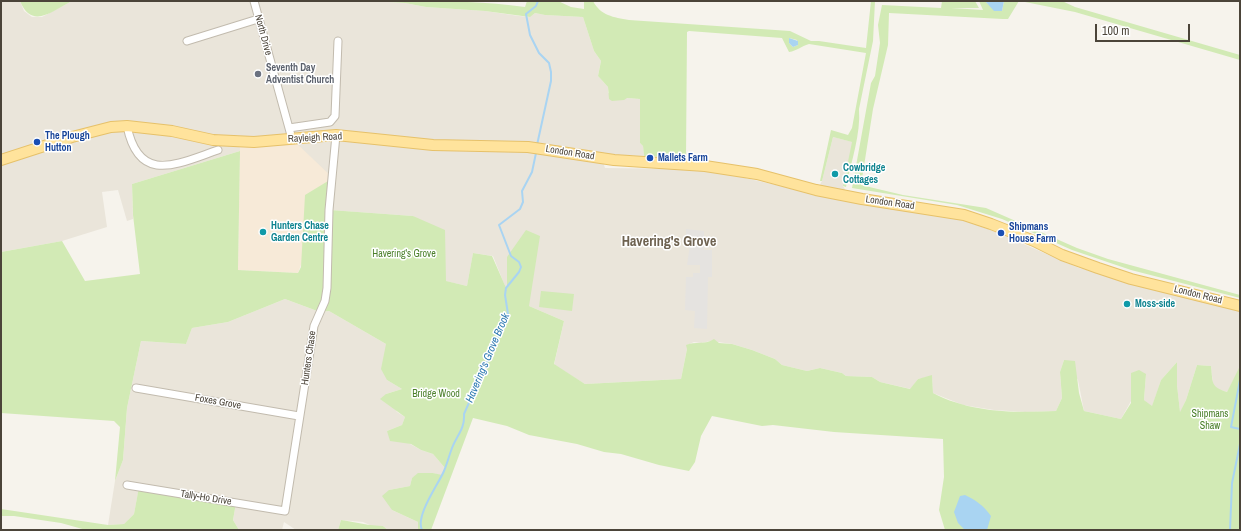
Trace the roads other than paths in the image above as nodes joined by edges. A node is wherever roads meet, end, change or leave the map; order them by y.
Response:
1 (254, 1) edge
2 (258, 19) junction
3 (187, 41) dead end
4 (338, 41) dead end
5 (127, 126) junction
6 (289, 128) junction
7 (336, 135) junction
8 (292, 139) junction
9 (528, 147) joint
10 (218, 150) dead end
11 (1, 160) edge
12 (1240, 306) edge
13 (136, 388) dead end
14 (300, 416) junction
15 (127, 485) dead end
16 (285, 511) joint

1 - 2 street, North Drive
2 - 3 street
2 - 6 street, North Drive
4 - 6 street, Rayleigh Road
5 - 8 main road, Rayleigh Road
5 - 10 street
5 - 11 main road, Rayleigh Road
6 - 8 street, North Drive
7 - 8 main road, Rayleigh Road
7 - 9 main road, Rayleigh Road
7 - 14 street, Hunters Chase
9 - 12 main road, London Road
13 - 14 street, Foxes Grove
14 - 16 street, Hunters Chase
15 - 16 street, Tally-Ho Drive

